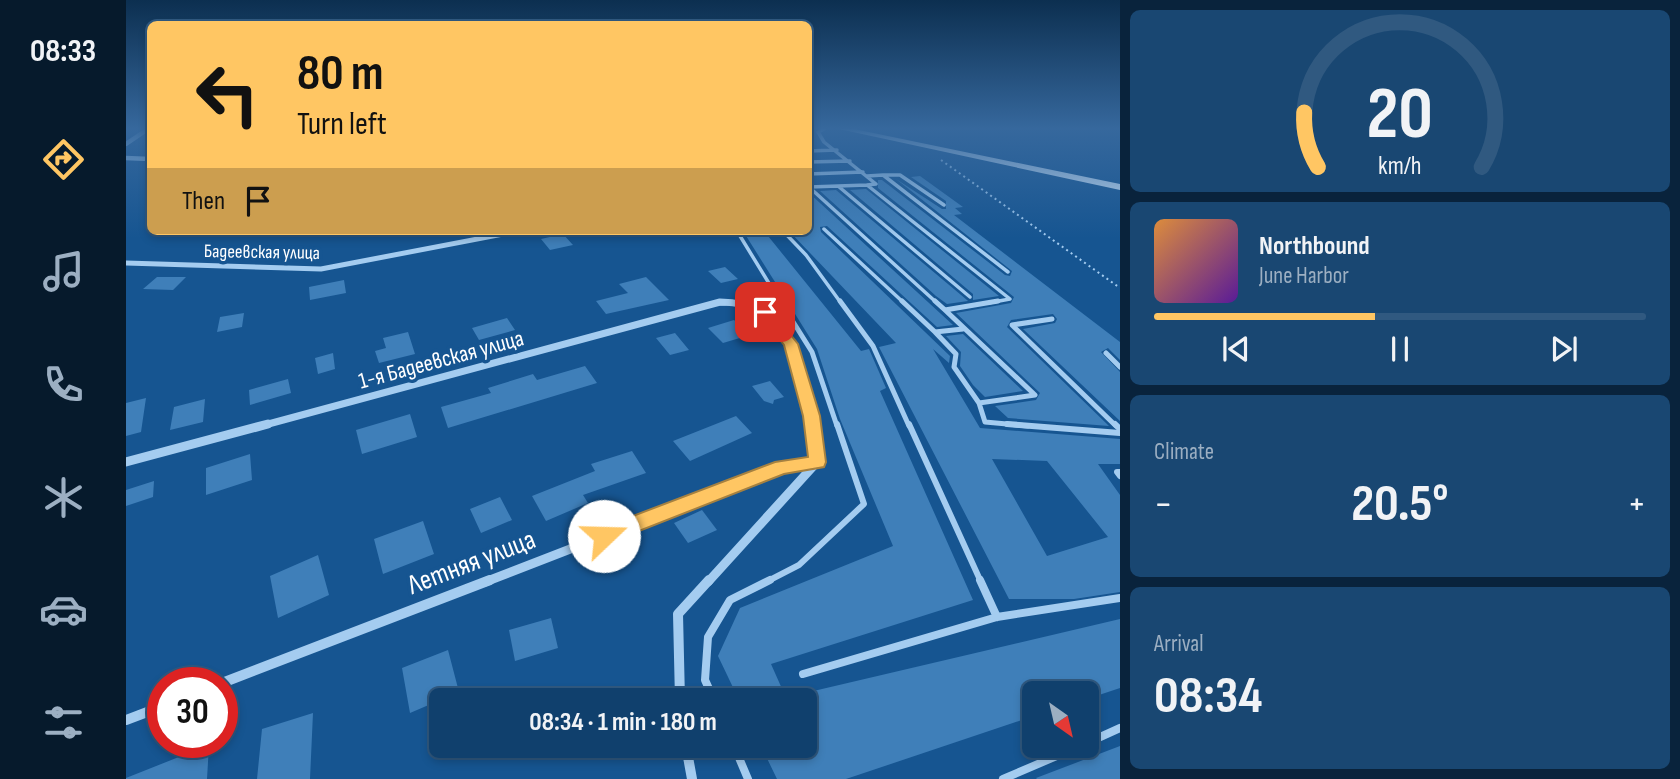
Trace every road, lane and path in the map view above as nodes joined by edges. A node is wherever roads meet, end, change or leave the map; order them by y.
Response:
1 (855, 165) edge
2 (949, 165) edge
3 (1016, 165) edge
4 (812, 174) edge
5 (865, 174) junction
6 (883, 175) junction
7 (867, 185) junction
8 (838, 186) junction
9 (812, 187) edge
10 (1120, 187) edge
11 (812, 190) edge
12 (944, 205) dead end
13 (824, 229) dead end
14 (498, 235) edge
15 (739, 235) edge
16 (787, 235) edge
17 (126, 263) edge
18 (1008, 272) dead end
19 (1120, 288) edge
20 (970, 297) dead end
21 (945, 310) junction
22 (1052, 319) dead end
23 (963, 328) junction
24 (936, 332) junction
25 (1106, 354) dead end
26 (1120, 367) edge
27 (979, 403) junction
28 (1120, 431) edge
29 (126, 462) edge
30 (817, 462) junction
31 (1120, 598) edge
32 (997, 617) junction
33 (803, 674) dead end
34 (238, 677) edge
35 (680, 688) edge
36 (709, 688) edge
37 (147, 712) edge
38 (126, 720) edge
39 (1120, 728) edge
40 (1099, 738) edge
41 (688, 758) edge
42 (739, 758) edge
43 (1052, 758) edge
44 (692, 779) edge
45 (748, 779) edge
46 (1003, 779) edge

1 - 5 lane
2 - 19 path
3 - 10 main road
4 - 5 lane
5 - 6 lane
5 - 7 lane
6 - 12 lane
6 - 18 lane
7 - 8 lane
7 - 21 lane
8 - 9 lane
8 - 20 lane
11 - 21 lane
13 - 24 lane
14 - 17 street, Бадеевская улица
15 - 36 lane
16 - 32 lane
21 - 23 lane
22 - 28 lane
23 - 24 lane
23 - 27 lane
24 - 27 lane
25 - 26 lane
27 - 28 lane
29 - 30 street, 1-я Бадеевская улица
30 - 34 street, Летняя улица
30 - 35 street
31 - 32 lane
32 - 33 lane
37 - 38 street
39 - 40 lane
41 - 44 street
42 - 45 lane
43 - 46 lane

